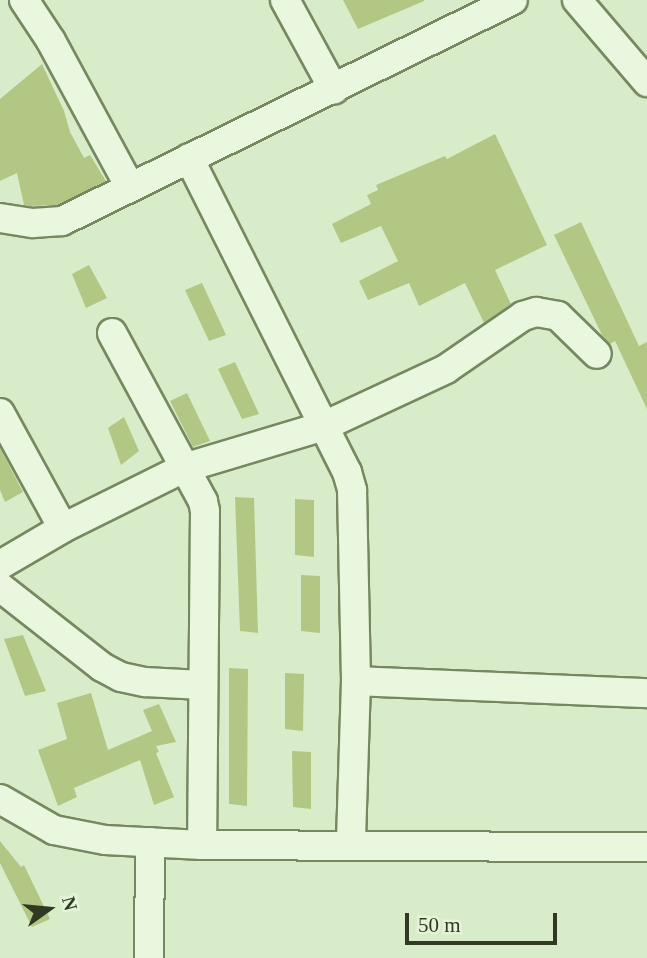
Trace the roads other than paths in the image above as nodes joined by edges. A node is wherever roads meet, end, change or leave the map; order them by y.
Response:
1 (24, 0) edge
2 (285, 0) edge
3 (513, 0) edge
4 (577, 0) edge
5 (645, 74) edge
6 (334, 90) junction
7 (189, 158) junction
8 (130, 187) junction
9 (0, 218) edge
10 (112, 333) dead end
11 (597, 354) dead end
12 (0, 413) edge
13 (324, 426) junction
14 (184, 468) junction
15 (62, 528) junction
16 (0, 565) edge
17 (0, 587) edge
18 (356, 681) junction
19 (202, 685) junction
20 (647, 693) edge
21 (0, 799) edge
22 (150, 842) junction
23 (351, 843) junction
24 (202, 845) junction
25 (647, 847) edge
26 (149, 958) edge

1 - 8 street
2 - 6 street
3 - 6 street
4 - 5 street
6 - 7 street
7 - 8 street
7 - 13 street
8 - 9 street
10 - 14 street
11 - 13 street
12 - 15 street
13 - 14 street
13 - 18 street
14 - 15 street
14 - 19 street
15 - 16 street
17 - 19 street
18 - 20 street
18 - 23 street
19 - 24 street
21 - 22 street
22 - 24 street
22 - 26 street
23 - 24 street
23 - 25 street

